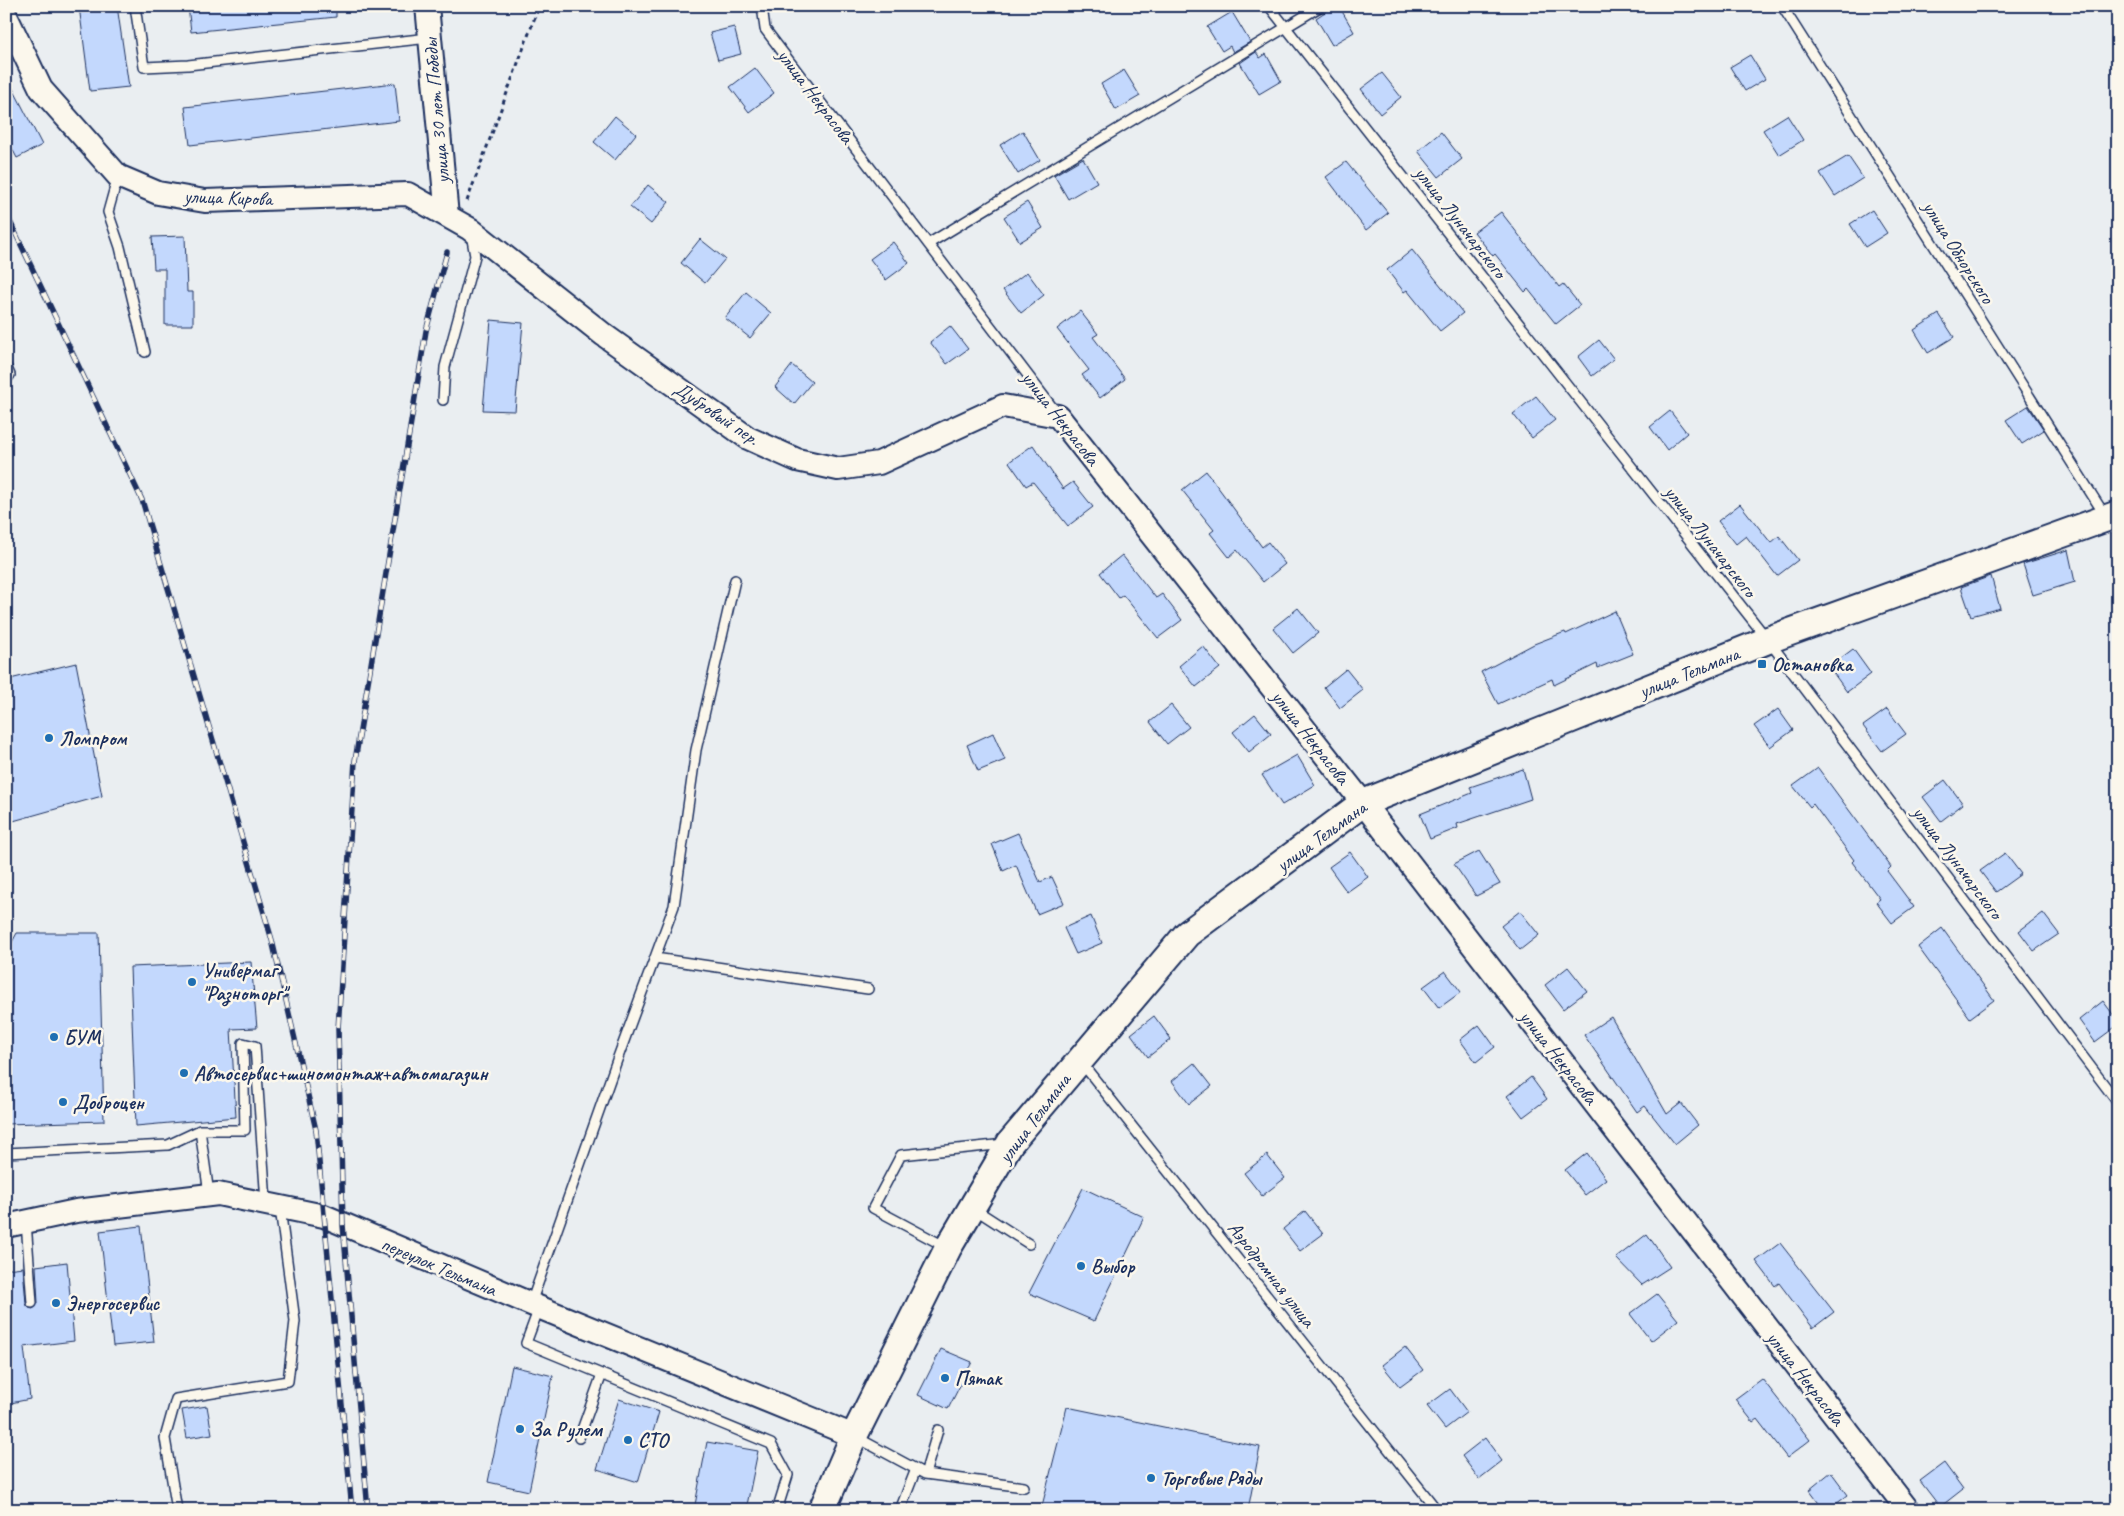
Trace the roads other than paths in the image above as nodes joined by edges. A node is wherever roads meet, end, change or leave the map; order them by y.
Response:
1 (135, 6) edge
2 (427, 6) edge
3 (762, 6) edge
4 (1269, 6) edge
5 (1321, 6) edge
6 (1782, 6) edge
7 (6, 16) edge
8 (1286, 27) junction
9 (430, 38) junction
10 (118, 176) junction
11 (458, 223) junction
12 (928, 244) junction
13 (145, 352) dead end
14 (6, 366) edge
15 (6, 380) edge
16 (443, 400) dead end
17 (1058, 416) junction
18 (2112, 516) edge
19 (735, 580) dead end
20 (1768, 640) junction
21 (1363, 803) junction
22 (655, 958) junction
23 (868, 989) dead end
24 (1079, 1060) junction
25 (2118, 1103) edge
26 (200, 1130) junction
27 (1010, 1143) junction
28 (6, 1153) edge
29 (210, 1195) junction
30 (273, 1207) junction
31 (973, 1207) junction
32 (16, 1224) edge
33 (1029, 1244) dead end
34 (948, 1248) junction
35 (32, 1303) dead end
36 (535, 1306) junction
37 (602, 1374) junction
38 (938, 1430) dead end
39 (854, 1436) junction
40 (579, 1438) dead end
41 (916, 1469) junction
42 (925, 1474) junction
43 (1024, 1487) dead end
44 (176, 1510) edge
45 (777, 1510) edge
46 (822, 1510) edge
47 (900, 1510) edge
48 (1437, 1510) edge
49 (1908, 1510) edge

1 - 9 lane
2 - 9 street, улица 30 лет Победы
3 - 12 lane, улица Некрасова
4 - 8 lane, улица Луначарского
5 - 8 lane
6 - 18 lane, улица Обнорского
7 - 10 street, улица Кирова
8 - 12 lane
8 - 20 lane, улица Луначарского
9 - 11 street, улица 30 лет Победы
10 - 11 street, улица Кирова
10 - 13 lane
11 - 16 lane
11 - 17 street, Дубровый пер.
12 - 17 lane, улица Некрасова
14 - 15 lane
17 - 21 street, улица Некрасова
18 - 20 main road, улица Тельмана
19 - 22 lane
20 - 21 main road, улица Тельмана
20 - 25 lane, улица Луначарского
21 - 24 main road, улица Тельмана
21 - 49 street, улица Некрасова
22 - 23 lane
22 - 36 lane
24 - 27 main road, улица Тельмана
24 - 48 lane, Аэродромная улица
26 - 28 lane
26 - 29 lane
26 - 30 lane
27 - 31 main road, улица Тельмана
27 - 34 lane
29 - 30 street, переулок Тельмана
29 - 32 street, переулок Тельмана
30 - 36 street, переулок Тельмана
30 - 44 lane
31 - 33 lane
31 - 34 main road, улица Тельмана
32 - 35 lane
34 - 39 main road, улица Тельмана
36 - 37 lane
36 - 39 street, переулок Тельмана
37 - 40 lane
37 - 45 lane
38 - 42 lane
39 - 41 lane
39 - 46 main road, улица Тельмана
41 - 42 lane
41 - 47 lane
42 - 43 lane

